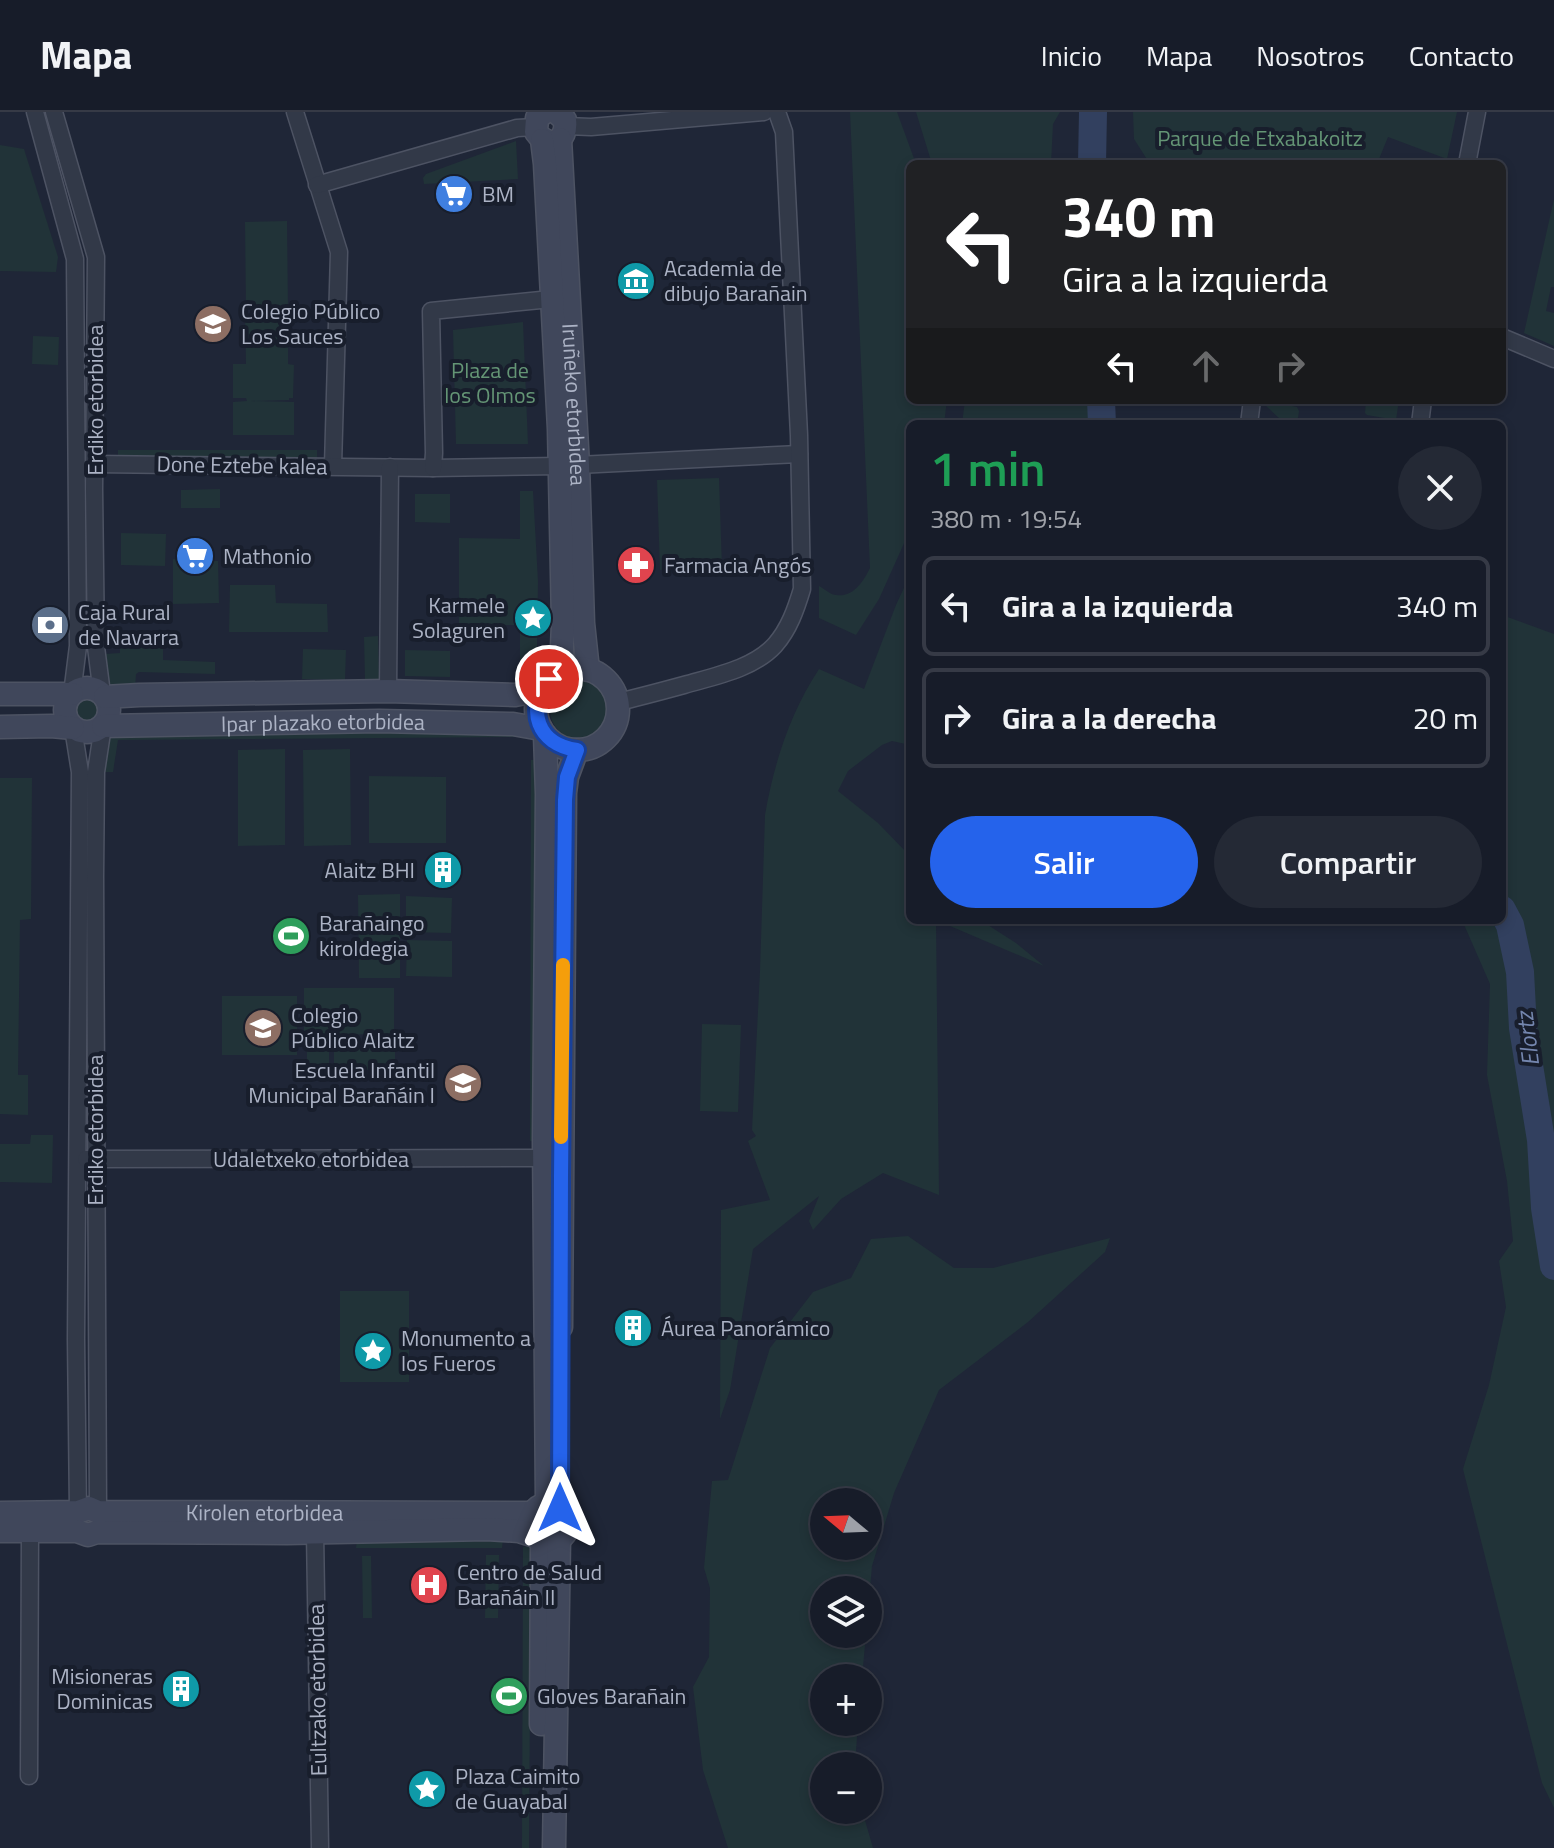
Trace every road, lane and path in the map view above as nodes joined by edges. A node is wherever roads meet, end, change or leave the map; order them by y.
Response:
1 (35, 112) edge
2 (54, 112) edge
3 (295, 112) edge
4 (764, 112) edge
5 (777, 112) edge
6 (1477, 112) edge
7 (550, 121) edge
8 (1468, 160) edge
9 (317, 185) junction
10 (551, 299) junction
11 (1506, 339) edge
12 (1554, 359) edge
13 (799, 454) junction
14 (95, 464) junction
15 (569, 465) junction
16 (333, 466) junction
17 (390, 467) junction
18 (433, 468) junction
19 (588, 670) junction
20 (561, 671) junction
21 (541, 690) junction
22 (388, 691) junction
23 (0, 694) edge
24 (72, 694) junction
25 (103, 695) junction
26 (618, 702) junction
27 (103, 726) junction
28 (0, 727) edge
29 (73, 728) junction
30 (543, 732) junction
31 (577, 750) junction
32 (544, 1158) junction
33 (86, 1159) junction
34 (547, 1508) junction
35 (0, 1513) edge
36 (88, 1522) junction
37 (0, 1531) edge
38 (30, 1531) junction
39 (315, 1532) junction
40 (546, 1539) junction
41 (29, 1776) dead end
42 (320, 1848) edge
43 (539, 1848) edge
44 (554, 1848) edge

1 - 24 street, Erdiko etorbidea
2 - 14 street, Erdiko etorbidea
3 - 9 street
4 - 7 street
5 - 13 street
6 - 8 street
7 - 9 street
7 - 10 main road, Iruñeko etorbidea
7 - 15 main road, Iruñeko etorbidea
9 - 16 street
10 - 15 main road, Iruñeko etorbidea
10 - 18 street
11 - 12 street
13 - 15 street, Done Eztebe kalea
13 - 26 street
14 - 16 street, Done Eztebe kalea
14 - 25 street, Erdiko etorbidea
15 - 18 street, Done Eztebe kalea
15 - 19 main road, Iruñeko etorbidea
15 - 20 main road, Iruñeko etorbidea
16 - 17 street, Done Eztebe kalea
17 - 18 street, Done Eztebe kalea
17 - 22 street
19 - 20 main road
19 - 26 main road
20 - 21 main road
21 - 22 main road, Ipar plazako etorbidea
21 - 30 main road
22 - 25 main road, Ipar plazako etorbidea
23 - 24 main road
24 - 25 main road
24 - 29 main road
25 - 27 main road
26 - 31 main road
27 - 29 main road
27 - 30 main road, Ipar plazako etorbidea
27 - 33 street, Erdiko etorbidea
28 - 29 main road
29 - 33 street, Erdiko etorbidea
30 - 31 main road
30 - 32 main road
31 - 34 main road
32 - 33 street, Udaletxeko etorbidea
32 - 34 main road
33 - 36 street, Erdiko etorbidea
34 - 36 main road, Kirolen etorbidea
34 - 40 main road
34 - 40 main road
35 - 36 main road, Kirolen etorbidea
36 - 38 main road, Kirolen etorbidea
36 - 39 main road, Kirolen etorbidea
37 - 38 main road, Kirolen etorbidea
38 - 41 street
39 - 40 main road, Kirolen etorbidea
39 - 42 street, Eultzako etorbidea
40 - 43 main road
40 - 44 main road

